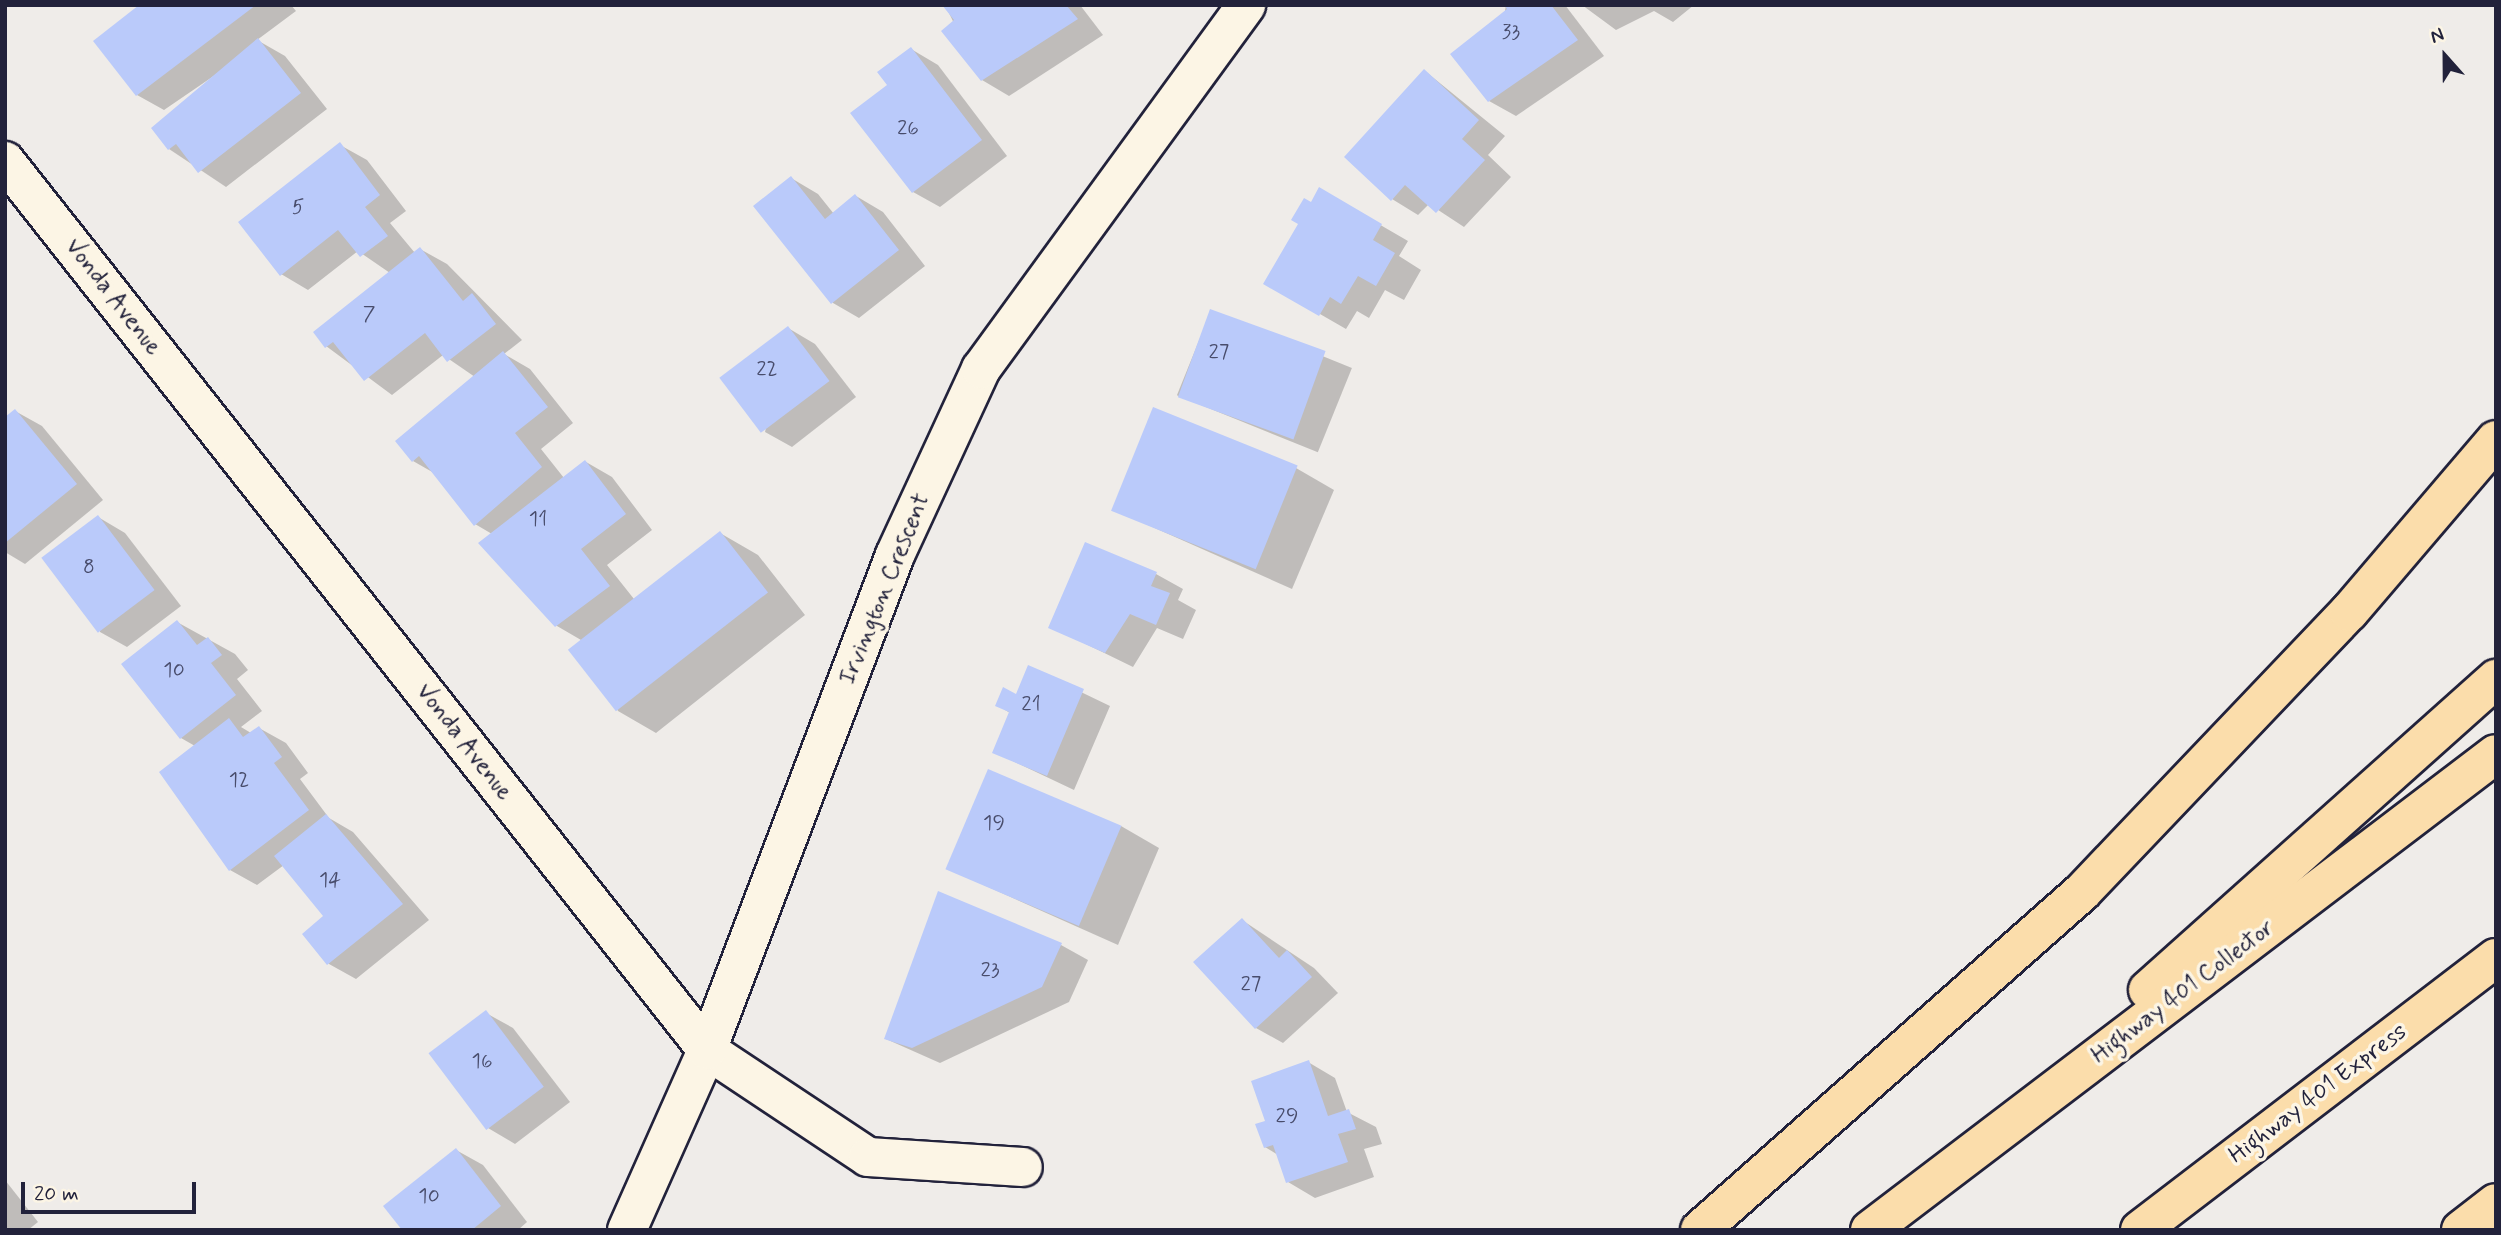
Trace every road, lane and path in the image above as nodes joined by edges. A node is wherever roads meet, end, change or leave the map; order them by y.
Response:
1 (1246, 5) edge
2 (5, 161) edge
3 (2496, 440) edge
4 (2496, 678) edge
5 (2496, 754) edge
6 (2496, 958) edge
7 (707, 1050) junction
8 (1023, 1167) dead end
9 (1934, 1181) junction
10 (2496, 1203) edge
11 (627, 1230) edge
12 (1700, 1230) edge
13 (1870, 1230) edge
14 (2140, 1230) edge
15 (2461, 1230) edge

1 - 7 street, Irvington Crescent
2 - 7 street, Vonda Avenue
3 - 12 highway
4 - 9 highway
5 - 9 highway, Highway 401 Collector
6 - 14 highway, Highway 401 Express
7 - 8 street, Vonda Avenue
7 - 11 street, Irvington Crescent
9 - 13 highway, Highway 401 Collector
10 - 15 highway

